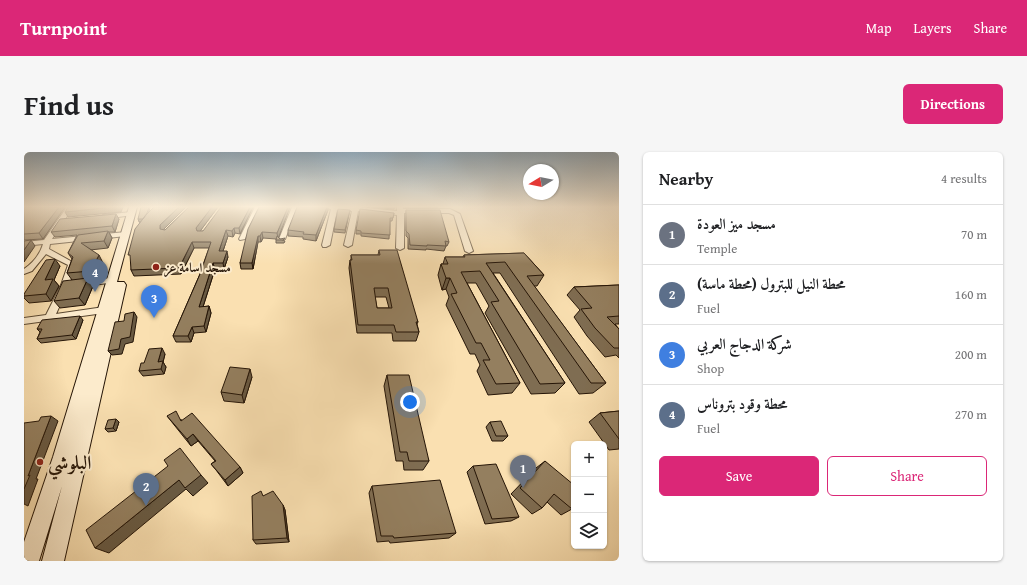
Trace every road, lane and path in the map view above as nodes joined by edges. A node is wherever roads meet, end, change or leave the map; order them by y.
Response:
1 (60, 226) edge
2 (129, 226) edge
3 (130, 226) edge
4 (248, 226) edge
5 (287, 226) edge
6 (330, 226) edge
7 (352, 226) edge
8 (401, 226) edge
9 (461, 226) edge
10 (126, 234) junction
11 (242, 239) dead end
12 (282, 239) edge
13 (24, 244) edge
14 (326, 245) dead end
15 (348, 245) dead end
16 (46, 246) junction
17 (400, 248) dead end
18 (468, 251) dead end
19 (24, 272) edge
20 (65, 285) junction
21 (114, 287) junction
22 (104, 310) junction
23 (49, 318) junction
24 (24, 321) edge
25 (87, 393) junction
26 (28, 561) edge
27 (53, 561) edge

1 - 16 street
2 - 10 main road
3 - 21 main road
4 - 11 street
5 - 12 street
6 - 14 street
7 - 15 street
8 - 17 street
9 - 18 street
10 - 16 street
10 - 21 main road
13 - 16 street
16 - 19 street
16 - 20 street
20 - 21 street
20 - 23 street
21 - 22 main road
21 - 25 main road
22 - 23 street
22 - 25 main road
23 - 24 street
25 - 26 main road
25 - 27 main road

